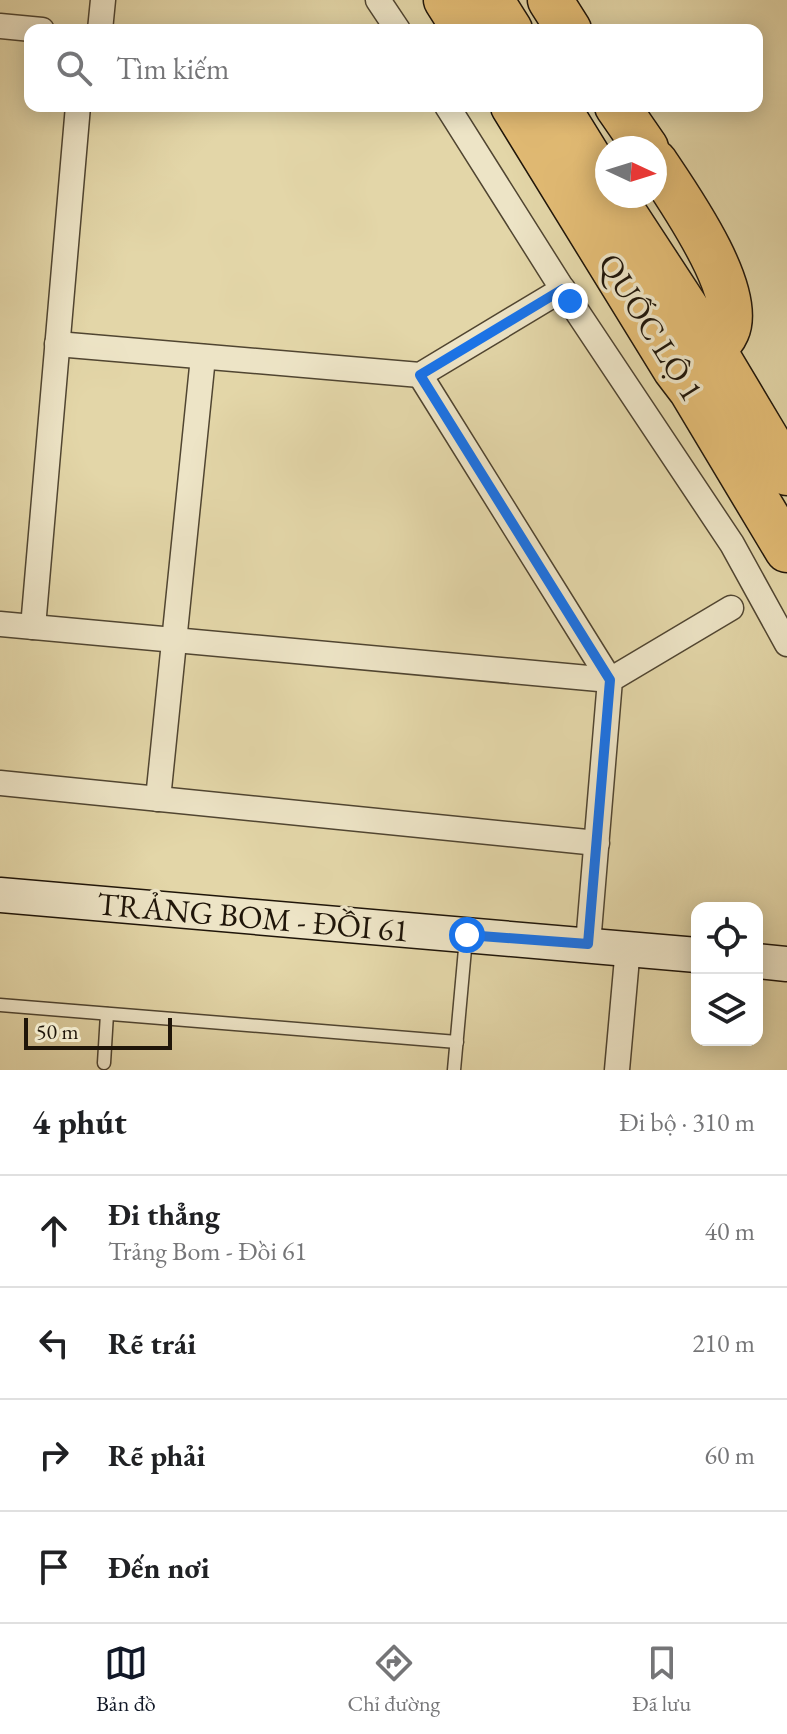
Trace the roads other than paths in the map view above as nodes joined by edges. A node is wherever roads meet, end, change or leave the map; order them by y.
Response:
1 (103, 0) edge
2 (378, 0) edge
3 (423, 0) edge
4 (446, 0) edge
5 (491, 0) edge
6 (550, 0) edge
7 (101, 24) edge
8 (394, 24) edge
9 (437, 24) edge
10 (461, 24) edge
11 (506, 24) edge
12 (565, 24) edge
13 (0, 26) edge
14 (24, 28) edge
15 (77, 112) edge
16 (451, 112) edge
17 (492, 112) edge
18 (517, 112) edge
19 (561, 112) edge
20 (621, 112) edge
21 (638, 136) edge
22 (595, 168) edge
23 (667, 180) edge
24 (621, 208) edge
25 (601, 246) junction
26 (563, 289) junction
27 (57, 344) junction
28 (713, 349) junction
29 (203, 357) junction
30 (675, 369) junction
31 (420, 375) junction
32 (783, 459) edge
33 (787, 550) edge
34 (731, 608) dead end
35 (0, 624) edge
36 (33, 627) junction
37 (174, 639) junction
38 (787, 644) edge
39 (610, 680) junction
40 (0, 783) edge
41 (158, 799) junction
42 (597, 843) junction
43 (0, 895) edge
44 (467, 935) junction
45 (588, 944) junction
46 (628, 947) junction
47 (691, 954) edge
48 (763, 962) edge
49 (787, 964) edge
50 (0, 1005) edge
51 (107, 1014) junction
52 (457, 1042) junction
53 (104, 1063) dead end
54 (454, 1070) edge
55 (617, 1070) edge

1 - 7 street
2 - 8 street
3 - 9 highway
4 - 10 highway
5 - 11 highway
6 - 12 highway
13 - 14 street
15 - 27 street
16 - 26 street
17 - 25 highway
18 - 25 highway, QUỐC LỘ 1
19 - 22 highway
20 - 21 highway
23 - 28 highway
24 - 28 highway, QUỐC LỘ 1
25 - 30 highway, QUỐC LỘ 1
26 - 31 street
26 - 38 street
27 - 29 street
27 - 36 street
28 - 30 highway
28 - 32 highway, QUỐC LỘ 1
29 - 31 street
29 - 37 street
30 - 33 highway, QUỐC LỘ 1
31 - 39 street
34 - 39 street
35 - 36 street
36 - 37 street
37 - 39 street
37 - 41 street
39 - 42 street
40 - 41 street
41 - 42 street
42 - 45 street
43 - 44 main road, TRẢNG BOM - ĐỒI 61
44 - 45 main road, TRẢNG BOM - ĐỒI 61
44 - 52 lane
45 - 46 main road, TRẢNG BOM - ĐỒI 61
46 - 47 main road, TRẢNG BOM - ĐỒI 61
46 - 55 street
48 - 49 main road
50 - 51 lane
51 - 52 lane
51 - 53 lane
52 - 54 lane

